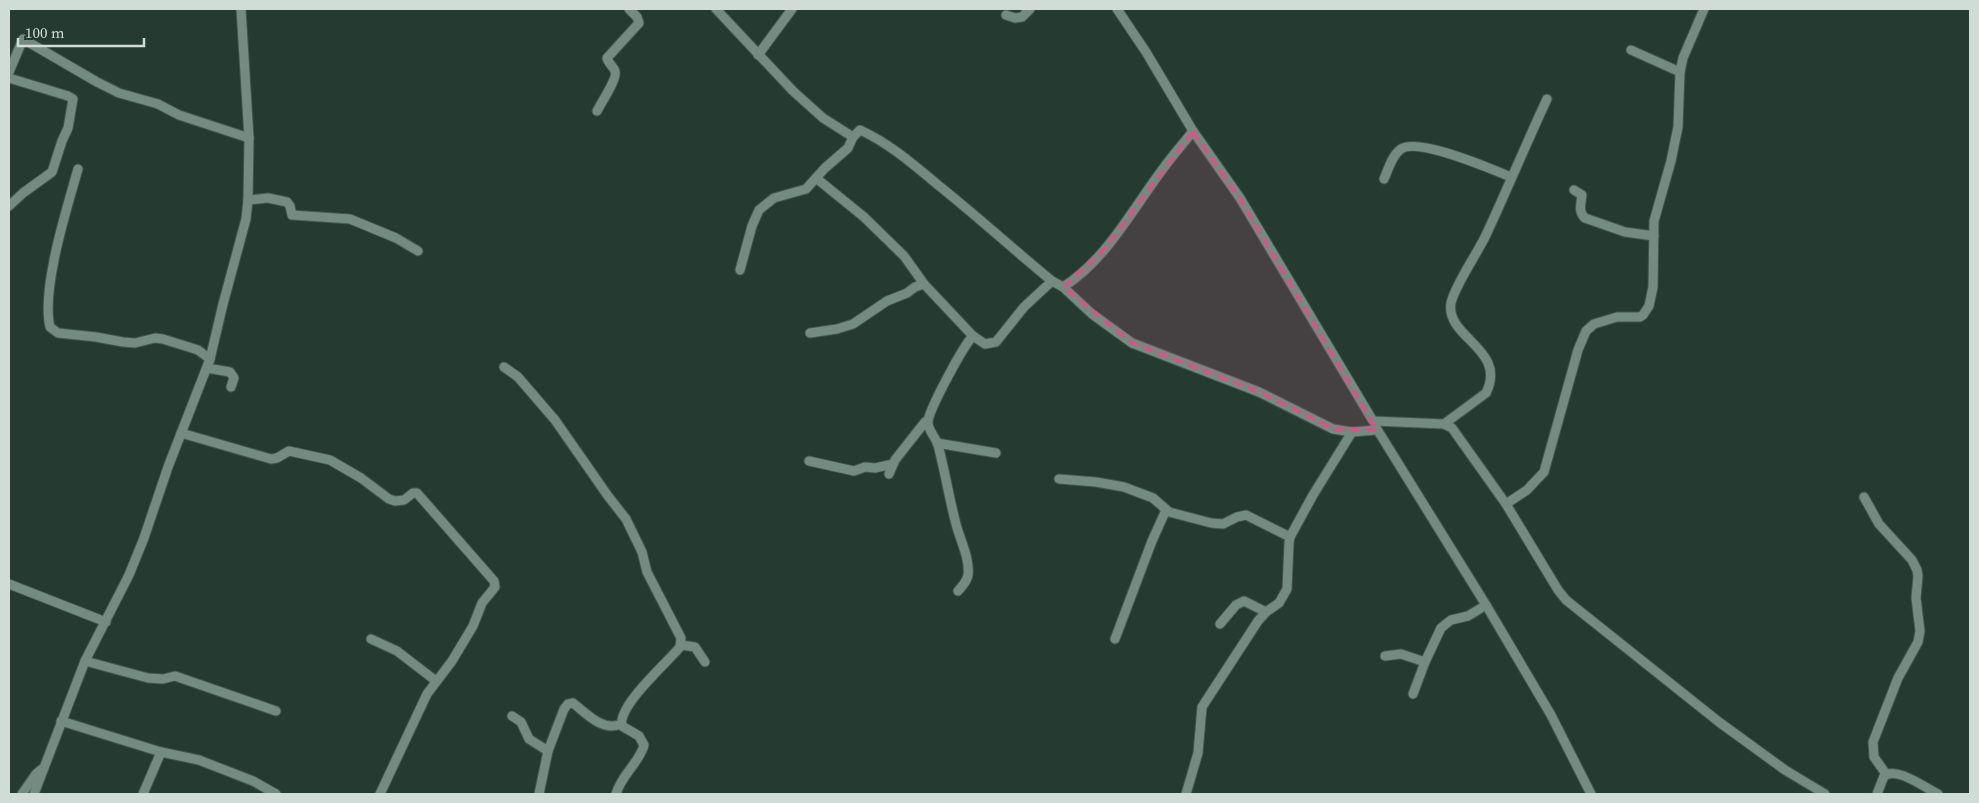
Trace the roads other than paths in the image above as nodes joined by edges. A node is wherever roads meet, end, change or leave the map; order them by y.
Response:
1 (241, 9) edge
2 (629, 9) edge
3 (716, 9) edge
4 (792, 9) edge
5 (1030, 9) edge
6 (1117, 9) edge
7 (1704, 9) edge
8 (1006, 15) dead end
9 (1631, 50) dead end
10 (758, 56) junction
11 (9, 72) edge
12 (1680, 72) junction
13 (9, 78) edge
14 (1547, 99) dead end
15 (596, 111) dead end
16 (1193, 131) junction
17 (853, 137) junction
18 (249, 138) junction
19 (78, 169) dead end
20 (1511, 177) junction
21 (816, 178) junction
22 (1384, 179) dead end
23 (1574, 190) dead end
24 (248, 200) junction
25 (9, 206) edge
26 (1654, 236) junction
27 (418, 251) dead end
28 (740, 270) dead end
29 (1052, 281) junction
30 (924, 284) junction
31 (1063, 287) junction
32 (810, 333) dead end
33 (972, 336) junction
34 (209, 363) junction
35 (504, 367) dead end
36 (231, 387) dead end
37 (928, 420) junction
38 (1372, 421) junction
39 (1444, 424) junction
40 (1378, 430) junction
41 (1352, 432) junction
42 (182, 433) junction
43 (938, 442) junction
44 (996, 453) dead end
45 (809, 462) dead end
46 (893, 464) junction
47 (889, 474) dead end
48 (1059, 479) dead end
49 (1864, 497) dead end
50 (1506, 504) junction
51 (1166, 510) junction
52 (1290, 537) junction
53 (9, 584) edge
54 (958, 591) dead end
55 (1486, 605) junction
56 (1266, 612) junction
57 (106, 622) junction
58 (1220, 624) dead end
59 (1115, 639) dead end
60 (371, 640) dead end
61 (681, 645) junction
62 (1385, 656) dead end
63 (85, 661) junction
64 (705, 662) dead end
65 (1424, 662) junction
66 (436, 681) junction
67 (1413, 694) dead end
68 (276, 711) dead end
69 (512, 716) dead end
70 (61, 721) junction
71 (621, 724) junction
72 (548, 751) junction
73 (161, 752) junction
74 (43, 769) junction
75 (1886, 774) junction
76 (22, 794) edge
77 (34, 794) edge
78 (143, 794) edge
79 (276, 794) edge
80 (380, 794) edge
81 (539, 794) edge
82 (616, 794) edge
83 (1186, 794) edge
84 (1591, 794) edge
85 (1825, 794) edge
86 (1877, 794) edge
87 (1938, 794) edge

1 - 18 street
2 - 15 street
3 - 10 street
4 - 10 street
5 - 8 street
6 - 16 street
7 - 12 street
9 - 12 street
10 - 17 street
11 - 18 street
12 - 26 street
13 - 25 street
14 - 20 street
16 - 31 street
16 - 38 street
17 - 21 street
17 - 29 street
18 - 24 street
19 - 34 street
20 - 22 street
20 - 39 street
21 - 28 street
21 - 30 street
23 - 26 street
24 - 27 street
24 - 34 street
26 - 50 street
29 - 31 street
29 - 33 street
30 - 32 street
30 - 33 street
31 - 41 street
33 - 37 street
34 - 36 street
34 - 42 street
35 - 61 street
37 - 43 street
37 - 46 street
38 - 39 street
38 - 40 street
39 - 50 street
40 - 41 street
40 - 55 street
41 - 52 street
42 - 57 street
42 - 66 street
43 - 44 street
43 - 54 street
45 - 46 street
46 - 47 street
48 - 51 street
49 - 75 street
50 - 85 street
51 - 52 street
51 - 59 street
52 - 56 street
53 - 57 street
55 - 65 street
55 - 84 street
56 - 58 street
56 - 83 street
57 - 63 street
60 - 66 street
61 - 64 street
61 - 71 street
62 - 65 street
63 - 68 street
63 - 70 street
65 - 67 street
66 - 80 street
69 - 72 street
70 - 73 street
70 - 74 street
71 - 72 street
71 - 82 street
72 - 81 street
73 - 78 street
73 - 79 street
74 - 76 street
74 - 77 street
75 - 86 street
75 - 87 street

